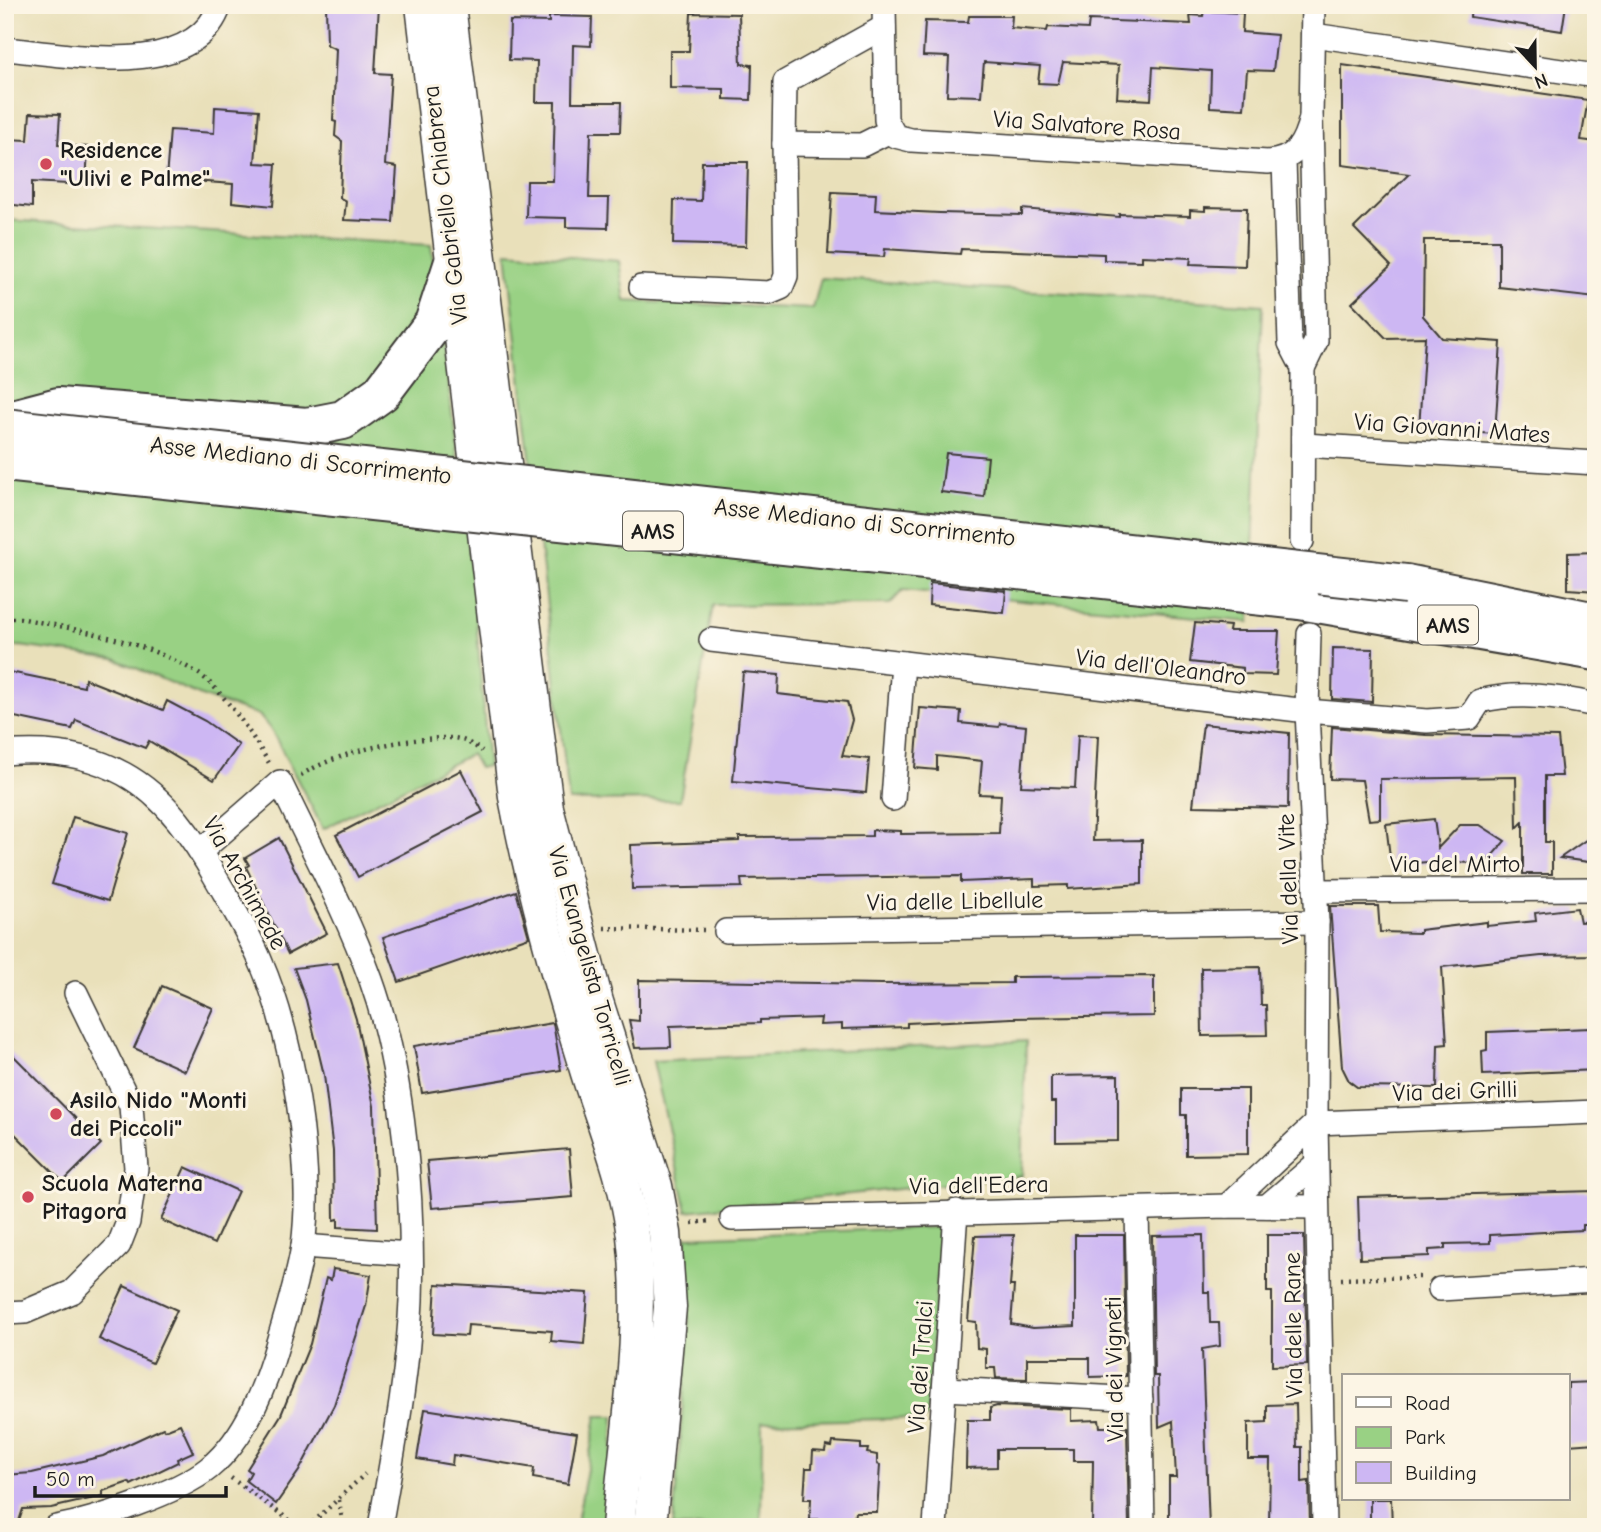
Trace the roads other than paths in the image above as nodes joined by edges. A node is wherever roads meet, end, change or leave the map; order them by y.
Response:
1 (220, 5) edge
2 (422, 5) edge
3 (449, 5) edge
4 (1314, 5) edge
5 (884, 16) edge
6 (1313, 36) junction
7 (5, 49) edge
8 (1596, 76) edge
9 (1311, 118) junction
10 (890, 131) junction
11 (784, 144) junction
12 (1284, 160) junction
13 (453, 265) junction
14 (641, 287) dead end
15 (1303, 368) junction
16 (483, 404) junction
17 (5, 421) edge
18 (5, 428) edge
19 (1304, 445) junction
20 (5, 462) edge
21 (1596, 463) edge
22 (1302, 541) dead end
23 (1596, 622) edge
24 (1309, 634) dead end
25 (711, 640) dead end
26 (1596, 651) edge
27 (903, 663) junction
28 (1596, 705) edge
29 (1307, 711) junction
30 (5, 753) edge
31 (893, 799) dead end
32 (201, 851) junction
33 (1596, 889) edge
34 (1315, 891) junction
35 (1317, 922) junction
36 (726, 931) road end
37 (76, 993) dead end
38 (1596, 1112) edge
39 (1316, 1123) junction
40 (1316, 1164) junction
41 (1227, 1206) junction
42 (1267, 1206) junction
43 (1317, 1207) junction
44 (1137, 1209) junction
45 (956, 1211) junction
46 (733, 1219) road end
47 (303, 1246) junction
48 (410, 1254) junction
49 (1596, 1280) edge
50 (1440, 1290) road end
51 (5, 1312) edge
52 (945, 1389) junction
53 (1141, 1399) junction
54 (56, 1527) edge
55 (380, 1527) edge
56 (618, 1527) edge
57 (650, 1527) edge
58 (935, 1527) edge
59 (1143, 1527) edge
60 (1324, 1527) edge

1 - 7 street
2 - 13 street, Via Gabriello Chiabrera
3 - 16 street, Via Gabriello Chiabrera
4 - 6 street
5 - 10 street
5 - 11 street
6 - 8 street
6 - 9 street
9 - 12 street
9 - 15 street
10 - 11 street
10 - 12 street, Via Salvatore Rosa
11 - 14 street
12 - 15 street
13 - 16 street, Via Gabriello Chiabrera
13 - 17 highway
15 - 19 street
16 - 56 street, Via Evangelista Torricelli
16 - 57 street, Via Evangelista Torricelli
18 - 23 highway, Asse Mediano di Scorrimento / AMS, bridge
19 - 21 street, Via Giovanni Mates
19 - 22 street
20 - 26 highway, Asse Mediano di Scorrimento / AMS, bridge
24 - 29 street, Via della Vite
25 - 27 street, Via dell'Oleandro
27 - 29 street, Via dell'Oleandro
27 - 31 street
28 - 29 street, Via dell'Oleandro
29 - 34 street, Via della Vite
30 - 32 street, Via Archimede
32 - 47 street, Via Archimede
32 - 48 street
33 - 34 street, Via del Mirto
34 - 35 street, Via della Vite
35 - 36 street, Via delle Libellule
35 - 39 street, Via della Vite
37 - 51 street
38 - 39 street, Via dei Grilli
39 - 40 street, Via delle Rane
39 - 41 street
40 - 42 street
40 - 43 street, Via delle Rane
41 - 42 street, Via dell'Edera
41 - 44 street, Via dell'Edera
42 - 43 street, Via dell'Edera
43 - 60 street, Via delle Rane
44 - 45 street, Via dell'Edera
44 - 53 street, Via dei Vigneti
45 - 46 street, Via dell'Edera
45 - 52 street, Via dei Tralci
47 - 48 street
47 - 54 street, Via Archimede
48 - 55 street
49 - 50 street
52 - 53 street
52 - 58 street, Via dei Tralci
53 - 59 street, Via dei Vigneti

